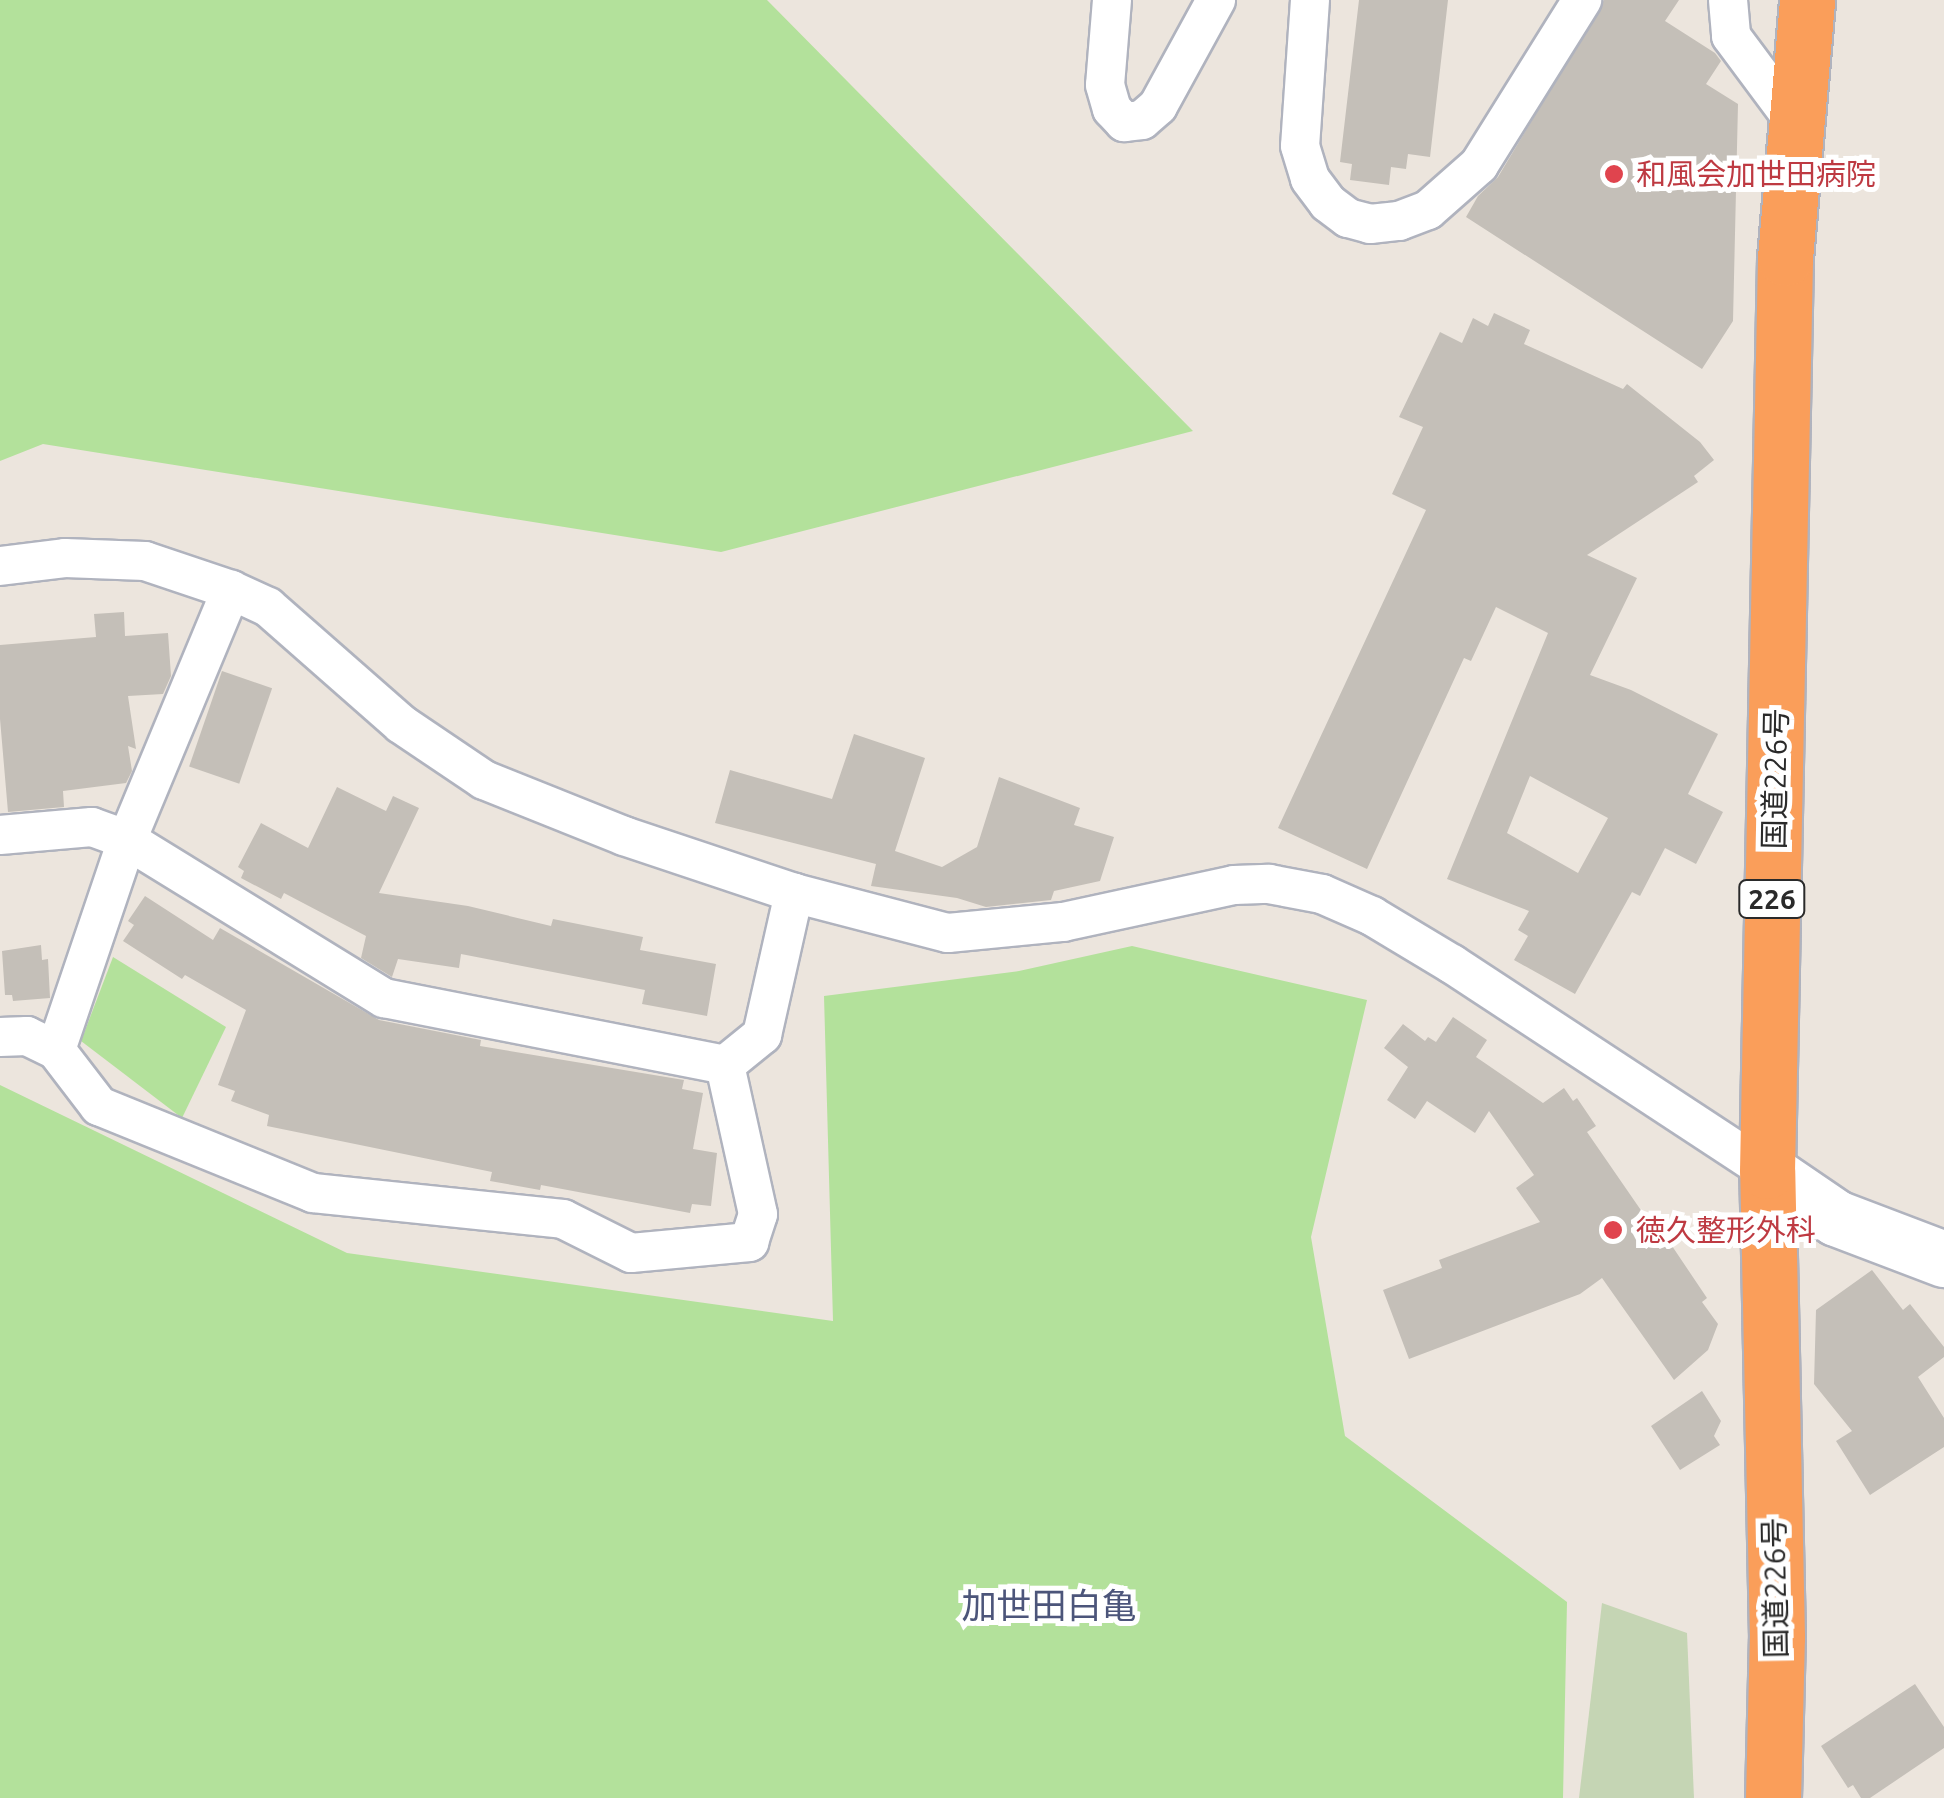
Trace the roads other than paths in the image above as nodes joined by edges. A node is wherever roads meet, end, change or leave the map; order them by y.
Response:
1 (1112, 0) edge
2 (1216, 0) edge
3 (1310, 0) edge
4 (1582, 0) edge
5 (1728, 0) edge
6 (1807, 0) edge
7 (1795, 122) junction
8 (0, 566) edge
9 (231, 590) junction
10 (0, 834) edge
11 (127, 840) junction
12 (794, 893) junction
13 (0, 1037) edge
14 (56, 1050) junction
15 (725, 1065) junction
16 (1767, 1172) junction
17 (1944, 1259) edge
18 (1773, 1798) edge

1 - 2 street
3 - 4 street
5 - 7 street
6 - 7 highway, 国道226号 / 226
7 - 16 highway, 国道226号 / 226
8 - 9 street
9 - 11 street
9 - 12 street
10 - 11 street
11 - 14 street
11 - 15 street
12 - 15 street
12 - 16 street
13 - 14 street
14 - 15 street
16 - 17 street
16 - 18 highway, 国道226号 / 226

